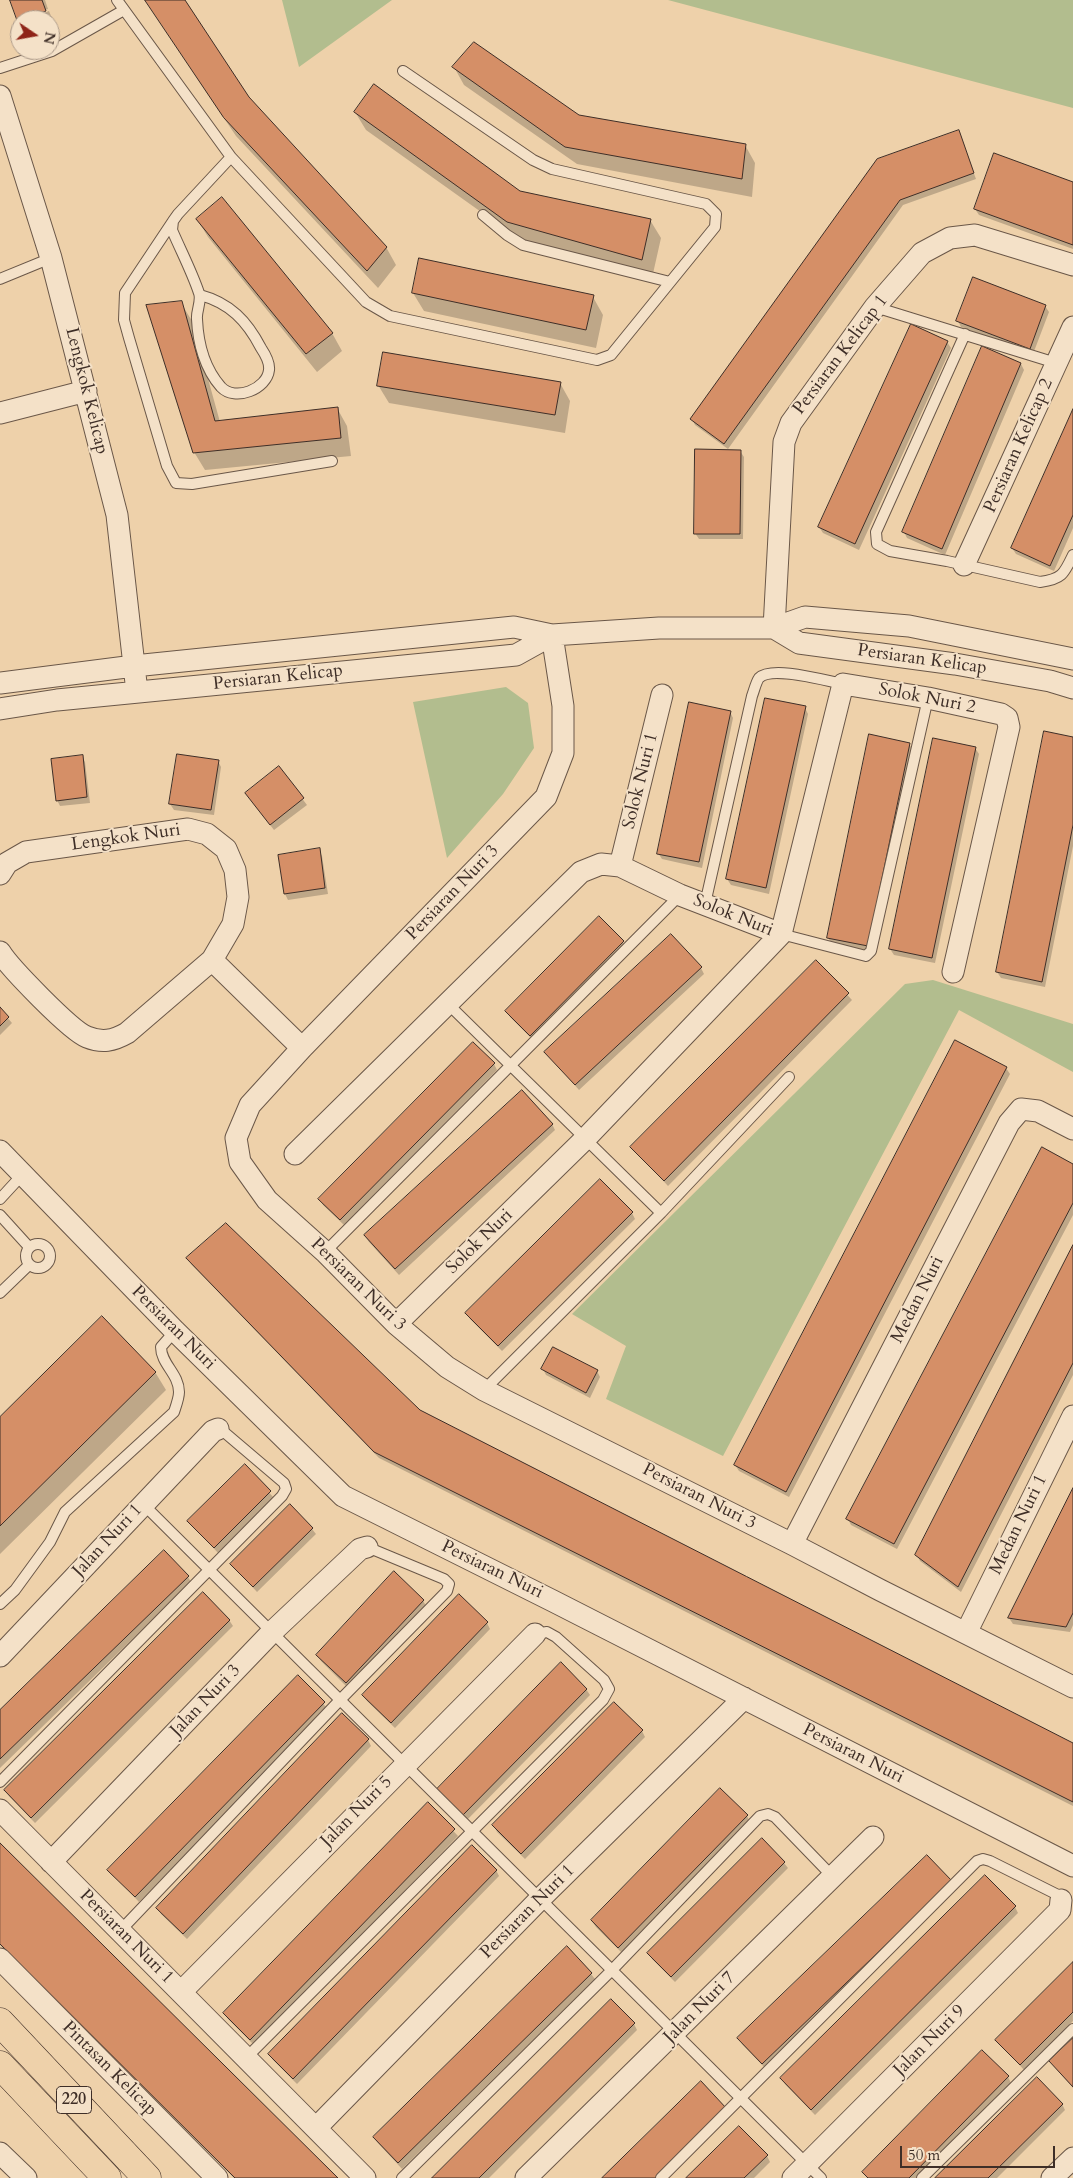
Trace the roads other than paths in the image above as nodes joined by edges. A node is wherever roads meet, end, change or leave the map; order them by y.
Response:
1 (117, 0) edge
2 (124, 10) junction
3 (0, 68) edge
4 (402, 71) dead end
5 (0, 96) edge
6 (231, 157) junction
7 (483, 215) dead end
8 (173, 222) junction
9 (51, 258) junction
10 (1073, 265) edge
11 (0, 279) edge
12 (670, 282) junction
13 (200, 295) junction
14 (875, 307) junction
15 (1073, 327) edge
16 (965, 334) junction
17 (1056, 363) junction
18 (86, 391) junction
19 (0, 413) edge
20 (332, 461) dead end
21 (1073, 556) edge
22 (964, 565) junction
23 (774, 628) junction
24 (552, 635) junction
25 (1073, 659) edge
26 (134, 666) junction
27 (0, 682) edge
28 (843, 684) junction
29 (1073, 688) edge
30 (137, 692) junction
31 (662, 695) dead end
32 (928, 698) junction
33 (0, 709) edge
34 (620, 866) junction
35 (0, 874) edge
36 (680, 895) junction
37 (705, 904) junction
38 (781, 934) junction
39 (0, 952) edge
40 (212, 960) junction
41 (953, 972) dead end
42 (448, 1003) junction
43 (302, 1048) junction
44 (511, 1065) junction
45 (789, 1077) dead end
46 (1073, 1129) edge
47 (585, 1139) junction
48 (0, 1151) edge
49 (295, 1154) dead end
50 (23, 1174) junction
51 (0, 1199) edge
52 (660, 1212) junction
53 (0, 1215) edge
54 (29, 1248) junction
55 (325, 1252) junction
56 (29, 1264) junction
57 (0, 1294) edge
58 (396, 1324) junction
59 (175, 1331) junction
60 (484, 1390) junction
61 (1073, 1416) edge
62 (218, 1429) joint
63 (143, 1504) junction
64 (792, 1544) junction
65 (367, 1547) joint
66 (208, 1569) junction
67 (0, 1604) edge
68 (272, 1632) junction
69 (966, 1633) junction
70 (535, 1634) joint
71 (0, 1656) edge
72 (1073, 1687) edge
73 (744, 1698) junction
74 (340, 1700) junction
75 (405, 1764) junction
76 (0, 1782) edge
77 (0, 1810) edge
78 (472, 1831) junction
79 (873, 1837) dead end
80 (51, 1862) junction
81 (1073, 1866) edge
82 (833, 1877) junction
83 (540, 1899) junction
84 (1061, 1900) joint
85 (120, 1931) junction
86 (0, 1959) edge
87 (612, 1970) junction
88 (180, 1992) junction
89 (0, 2022) edge
90 (1073, 2029) edge
91 (675, 2033) junction
92 (246, 2058) junction
93 (0, 2065) edge
94 (741, 2098) junction
95 (316, 2128) junction
96 (0, 2152) edge
97 (1073, 2158) edge
98 (807, 2173) edge
99 (26, 2178) edge
100 (106, 2178) edge
101 (147, 2178) edge
102 (217, 2178) edge
103 (365, 2178) edge
104 (402, 2178) edge
105 (526, 2178) edge
106 (661, 2178) edge
107 (922, 2178) edge
108 (1052, 2178) edge

1 - 2 lane
2 - 3 lane
2 - 6 lane
4 - 12 lane
5 - 9 street, Lengkok Kelicap
6 - 8 lane
6 - 12 lane
7 - 12 lane
8 - 13 lane
8 - 20 lane
9 - 11 lane
9 - 18 street, Lengkok Kelicap
10 - 14 street, Persiaran Kelicap 1
13 - 13 lane
14 - 16 lane
14 - 23 street, Persiaran Kelicap 1
15 - 17 street, Persiaran Kelicap 2
16 - 17 lane
16 - 22 lane
17 - 22 street, Persiaran Kelicap 2
18 - 19 street
18 - 26 street, Lengkok Kelicap
21 - 22 lane
23 - 24 street, Persiaran Kelicap
23 - 25 street, Persiaran Kelicap
23 - 29 street, Persiaran Kelicap
24 - 26 street, Persiaran Kelicap
24 - 30 street, Persiaran Kelicap
24 - 43 street, Persiaran Nuri 3
26 - 27 street, Persiaran Kelicap
26 - 30 street, Lengkok Kelicap
28 - 32 street, Solok Nuri 2
28 - 37 lane
28 - 38 street
30 - 33 street, Persiaran Kelicap
31 - 34 street, Solok Nuri 1
32 - 38 lane
32 - 41 street, Solok Nuri 2
34 - 36 street, Solok Nuri
34 - 42 street, Solok Nuri
35 - 40 street, Lengkok Nuri
36 - 37 street, Solok Nuri
36 - 44 lane
37 - 38 street, Solok Nuri
38 - 47 street, Solok Nuri
39 - 40 street, Lengkok Nuri
40 - 43 street
42 - 44 lane
42 - 49 street, Solok Nuri
43 - 55 street, Persiaran Nuri 3
44 - 47 lane
44 - 55 lane
45 - 52 lane
46 - 64 street, Medan Nuri
47 - 52 lane
47 - 58 street, Solok Nuri
48 - 50 street, Persiaran Nuri
50 - 51 lane
50 - 59 street, Persiaran Nuri
52 - 60 lane
53 - 54 lane
54 - 56 lane
54 - 56 lane
55 - 58 street, Persiaran Nuri 3
56 - 57 lane
58 - 60 street, Persiaran Nuri 3
59 - 67 lane
59 - 73 street, Persiaran Nuri
60 - 64 street, Persiaran Nuri 3
61 - 69 street, Medan Nuri 1
62 - 63 street, Jalan Nuri 1
62 - 66 lane
63 - 66 lane
63 - 71 street, Jalan Nuri 1
64 - 69 street, Persiaran Nuri 3
65 - 68 street, Jalan Nuri 3
65 - 74 lane
66 - 68 lane
66 - 76 lane
68 - 74 lane
68 - 80 street, Jalan Nuri 3
69 - 72 street, Persiaran Nuri 3
70 - 75 street, Jalan Nuri 5
70 - 78 lane
73 - 81 street, Persiaran Nuri
73 - 83 street, Persiaran Nuri 1
74 - 75 lane
74 - 85 lane
75 - 78 lane
75 - 88 street, Jalan Nuri 5
77 - 80 street, Persiaran Nuri 1
78 - 83 lane
78 - 92 lane
79 - 82 street, Jalan Nuri 7
80 - 85 street, Persiaran Nuri 1
82 - 87 lane
82 - 91 street, Jalan Nuri 7
83 - 87 lane
83 - 95 street, Persiaran Nuri 1
84 - 94 lane
84 - 98 street, Jalan Nuri 9
85 - 88 street, Persiaran Nuri 1
86 - 102 street, Pintasan Kelicap
87 - 91 lane
87 - 104 lane
88 - 92 street, Persiaran Nuri 1
89 - 101 main road, 220
90 - 107 lane
91 - 94 lane
91 - 105 street, Jalan Nuri 7
92 - 95 street, Persiaran Nuri 1
93 - 100 main road, 220
94 - 98 lane
94 - 106 lane
95 - 103 street, Persiaran Nuri 1
96 - 99 street
97 - 108 street

